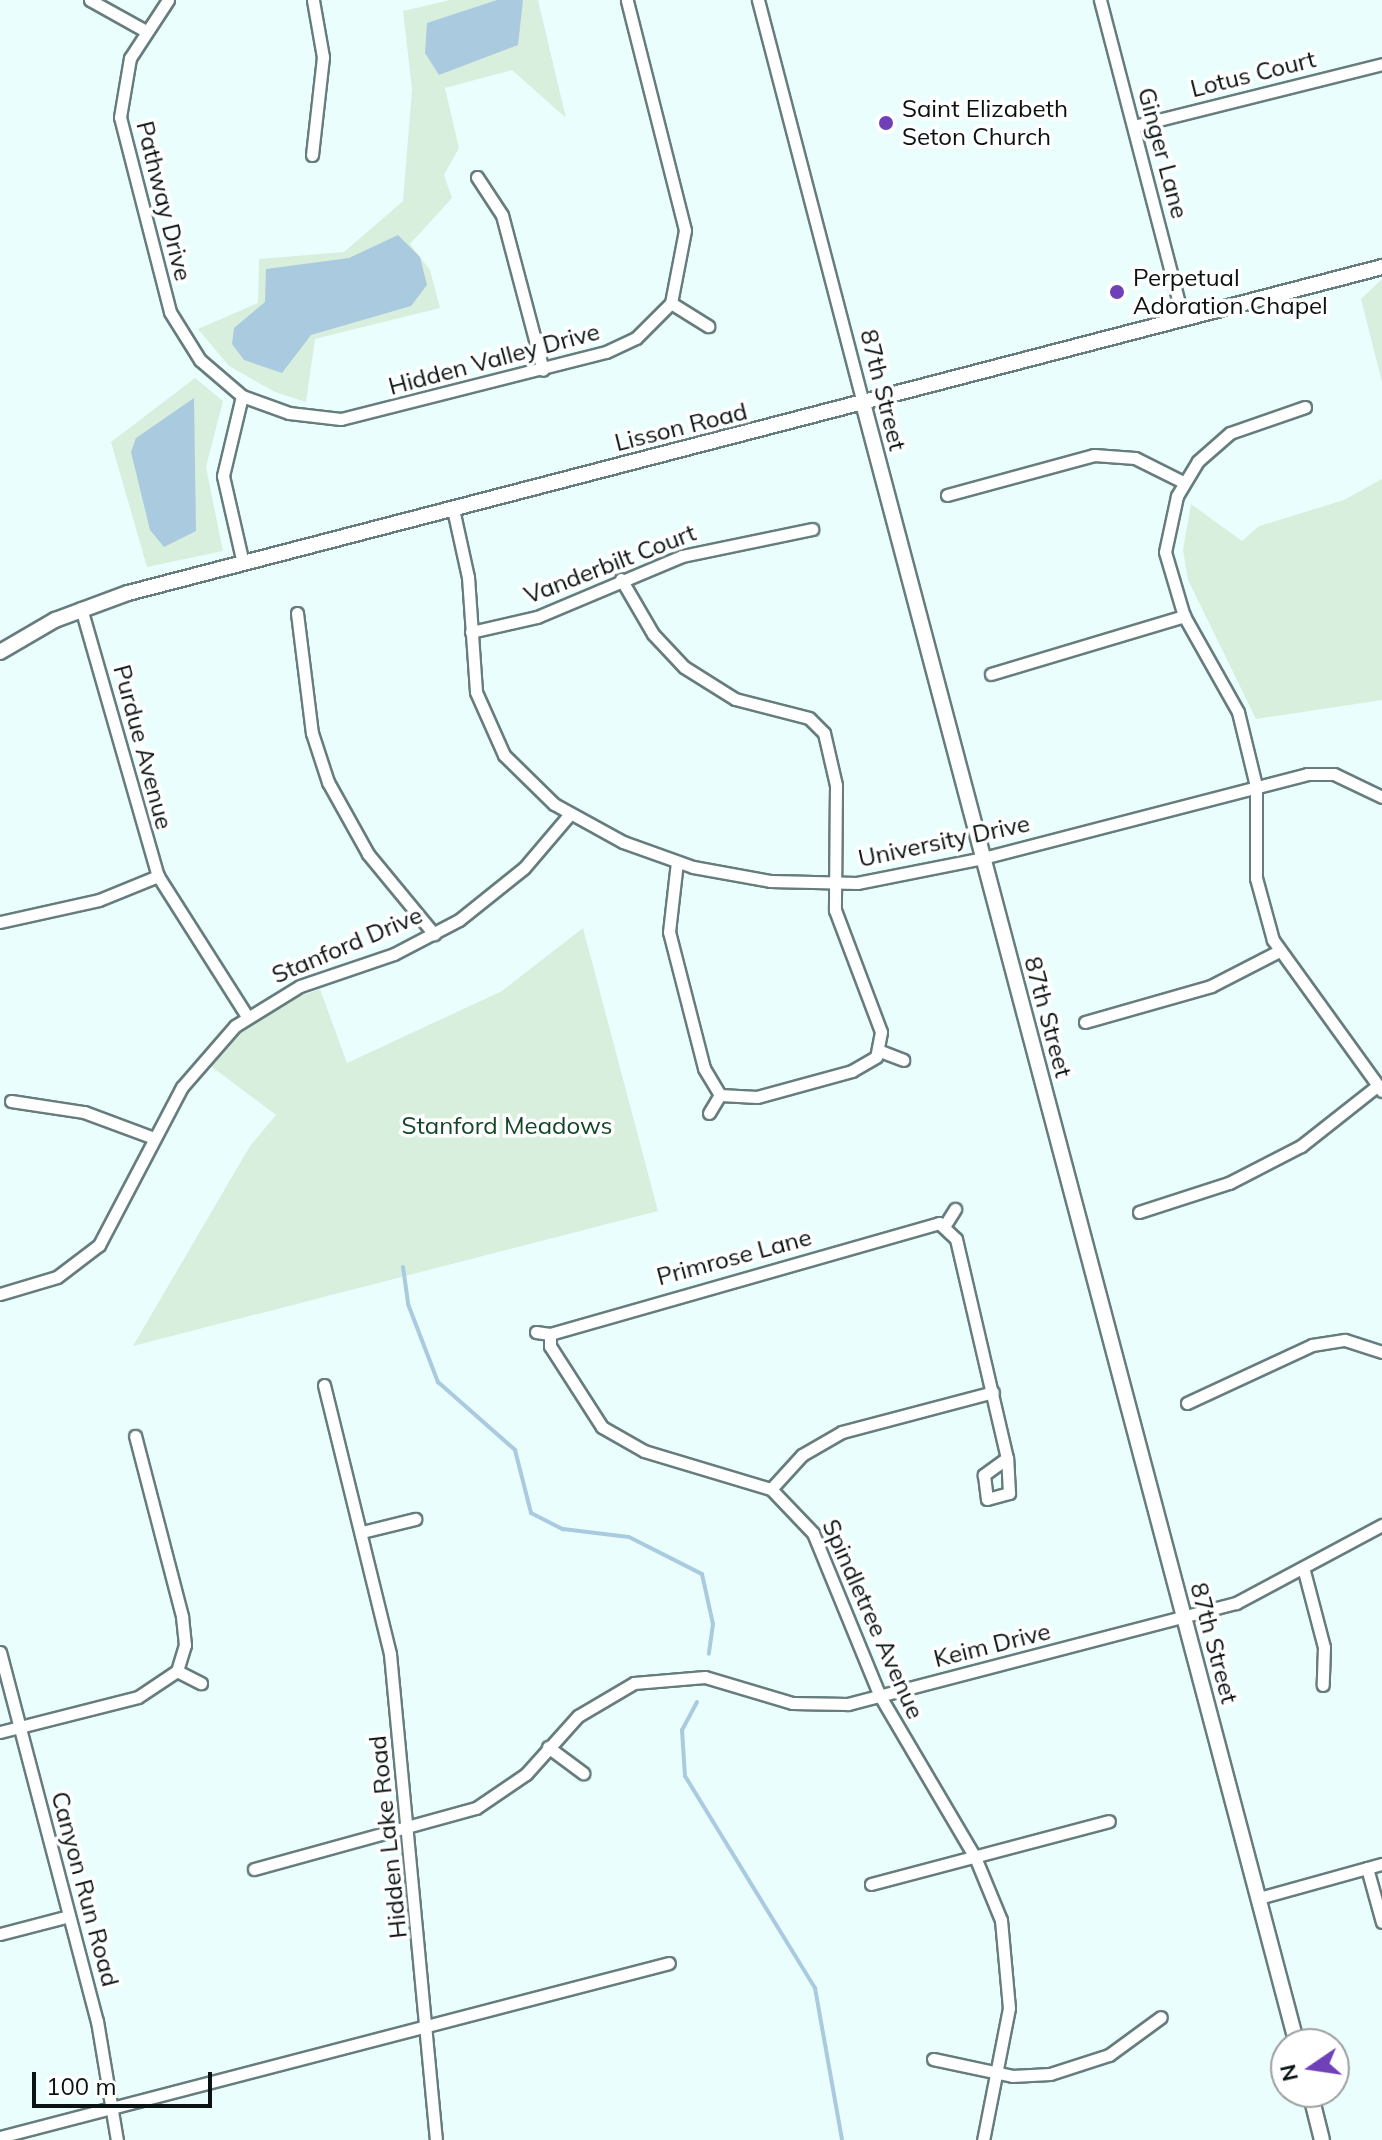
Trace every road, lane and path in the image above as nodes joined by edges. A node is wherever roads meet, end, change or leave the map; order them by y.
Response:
1 (90, 0) edge
2 (168, 0) edge
3 (313, 0) edge
4 (627, 0) edge
5 (758, 0) edge
6 (1100, 0) edge
7 (144, 30) junction
8 (1382, 64) edge
9 (1134, 126) junction
10 (312, 155) dead end
11 (477, 177) dead end
12 (1382, 267) edge
13 (671, 303) junction
14 (1183, 318) junction
15 (708, 326) dead end
16 (543, 370) junction
17 (242, 396) junction
18 (863, 403) junction
19 (1305, 407) dead end
20 (1183, 482) junction
21 (947, 495) dead end
22 (453, 509) junction
23 (812, 529) dead end
24 (243, 563) junction
25 (621, 579) junction
26 (81, 608) junction
27 (297, 613) dead end
28 (1184, 616) junction
29 (471, 632) junction
30 (0, 652) edge
31 (991, 674) dead end
32 (1256, 786) junction
33 (1382, 797) edge
34 (570, 814) junction
35 (983, 858) junction
36 (677, 862) junction
37 (158, 876) junction
38 (832, 883) junction
39 (0, 922) edge
40 (434, 934) junction
41 (1279, 951) junction
42 (247, 1016) junction
43 (1085, 1022) dead end
44 (880, 1051) junction
45 (903, 1060) dead end
46 (1380, 1088) edge
47 (720, 1095) junction
48 (11, 1101) dead end
49 (709, 1113) dead end
50 (154, 1138) junction
51 (955, 1209) dead end
52 (1139, 1212) dead end
53 (945, 1225) junction
54 (0, 1294) edge
55 (536, 1332) dead end
56 (550, 1334) junction
57 (1382, 1352) edge
58 (324, 1385) dead end
59 (993, 1392) junction
60 (1187, 1403) dead end
61 (135, 1436) dead end
62 (1007, 1458) dead end
63 (771, 1489) junction
64 (415, 1519) dead end
65 (1382, 1525) edge
66 (362, 1532) junction
67 (1304, 1571) junction
68 (1185, 1617) junction
69 (0, 1652) edge
70 (177, 1671) junction
71 (201, 1683) dead end
72 (1323, 1685) dead end
73 (880, 1696) junction
74 (20, 1727) junction
75 (0, 1732) edge
76 (548, 1747) junction
77 (583, 1773) dead end
78 (1109, 1821) dead end
79 (410, 1828) junction
80 (975, 1857) junction
81 (1382, 1864) edge
82 (1367, 1868) junction
83 (254, 1869) dead end
84 (871, 1884) dead end
85 (1259, 1898) junction
86 (69, 1916) junction
87 (1382, 1922) edge
88 (0, 1934) edge
89 (669, 1963) dead end
90 (1161, 2017) dead end
91 (428, 2025) junction
92 (1293, 2028) edge
93 (933, 2059) dead end
94 (996, 2074) junction
95 (114, 2107) junction
96 (1314, 2108) edge
97 (0, 2137) edge
98 (117, 2140) edge
99 (436, 2140) edge
100 (983, 2140) edge
101 (1322, 2140) edge

1 - 7 street
2 - 7 street, Pathway Drive
3 - 10 street
4 - 13 street
5 - 18 street, 87th Street
6 - 9 street, Ginger Lane
7 - 17 street, Pathway Drive
8 - 9 street, Lotus Court
9 - 14 street, Ginger Lane
11 - 16 street
12 - 14 street, Lisson Road
13 - 15 street
13 - 16 street, Hidden Valley Drive
14 - 18 street, Lisson Road
16 - 17 street, Hidden Valley Drive
17 - 24 street
18 - 22 street, Lisson Road
18 - 35 street, 87th Street
19 - 20 street
20 - 21 street
20 - 28 street
22 - 24 street, Lisson Road
22 - 29 street, University Drive
23 - 25 street, Vanderbilt Court
24 - 26 street, Lisson Road
25 - 29 street, Vanderbilt Court
25 - 38 street
26 - 30 street, Lisson Road
26 - 37 street, Purdue Avenue
27 - 40 street
28 - 31 street
28 - 32 street
29 - 34 street, University Drive
32 - 33 street, University Drive
32 - 35 street, University Drive
32 - 41 street
34 - 36 street, University Drive
34 - 40 street, Stanford Drive
35 - 38 street, University Drive
35 - 68 street, 87th Street
36 - 38 street, University Drive
36 - 47 street
37 - 39 street
37 - 42 street, Purdue Avenue
38 - 44 street
40 - 42 street, Stanford Drive
41 - 43 street
41 - 46 street
42 - 50 street, Stanford Drive
44 - 45 street
44 - 47 street
46 - 52 street
47 - 49 street
48 - 50 street
50 - 54 street, Stanford Drive
51 - 53 street
53 - 56 street, Primrose Lane
53 - 59 street
55 - 56 street, Primrose Lane
56 - 63 street, Spindletree Avenue
57 - 60 street
58 - 66 street, Hidden Lake Road
59 - 62 street
59 - 63 street
61 - 70 street
63 - 73 street, Spindletree Avenue
64 - 66 street
65 - 67 street, Keim Drive
66 - 79 street, Hidden Lake Road
67 - 68 street, Keim Drive
67 - 72 street
68 - 73 street, Keim Drive
68 - 85 street, 87th Street
69 - 74 street, Canyon Run Road
70 - 71 street
70 - 74 street
73 - 76 street, Keim Drive
73 - 80 street, Spindletree Avenue
74 - 75 street
74 - 86 street, Canyon Run Road
76 - 77 street
76 - 79 street, Keim Drive
78 - 80 street
79 - 83 street, Keim Drive
79 - 91 street, Hidden Lake Road
80 - 84 street
80 - 94 street, Spindletree Avenue
81 - 82 street
82 - 85 street
82 - 87 street
85 - 92 street, 87th Street
86 - 88 street
86 - 95 street, Canyon Run Road
89 - 91 street
90 - 94 street
91 - 95 street
91 - 99 street, Hidden Lake Road
93 - 94 street
94 - 100 street, Spindletree Avenue
95 - 97 street
95 - 98 street, Canyon Run Road
96 - 101 street

